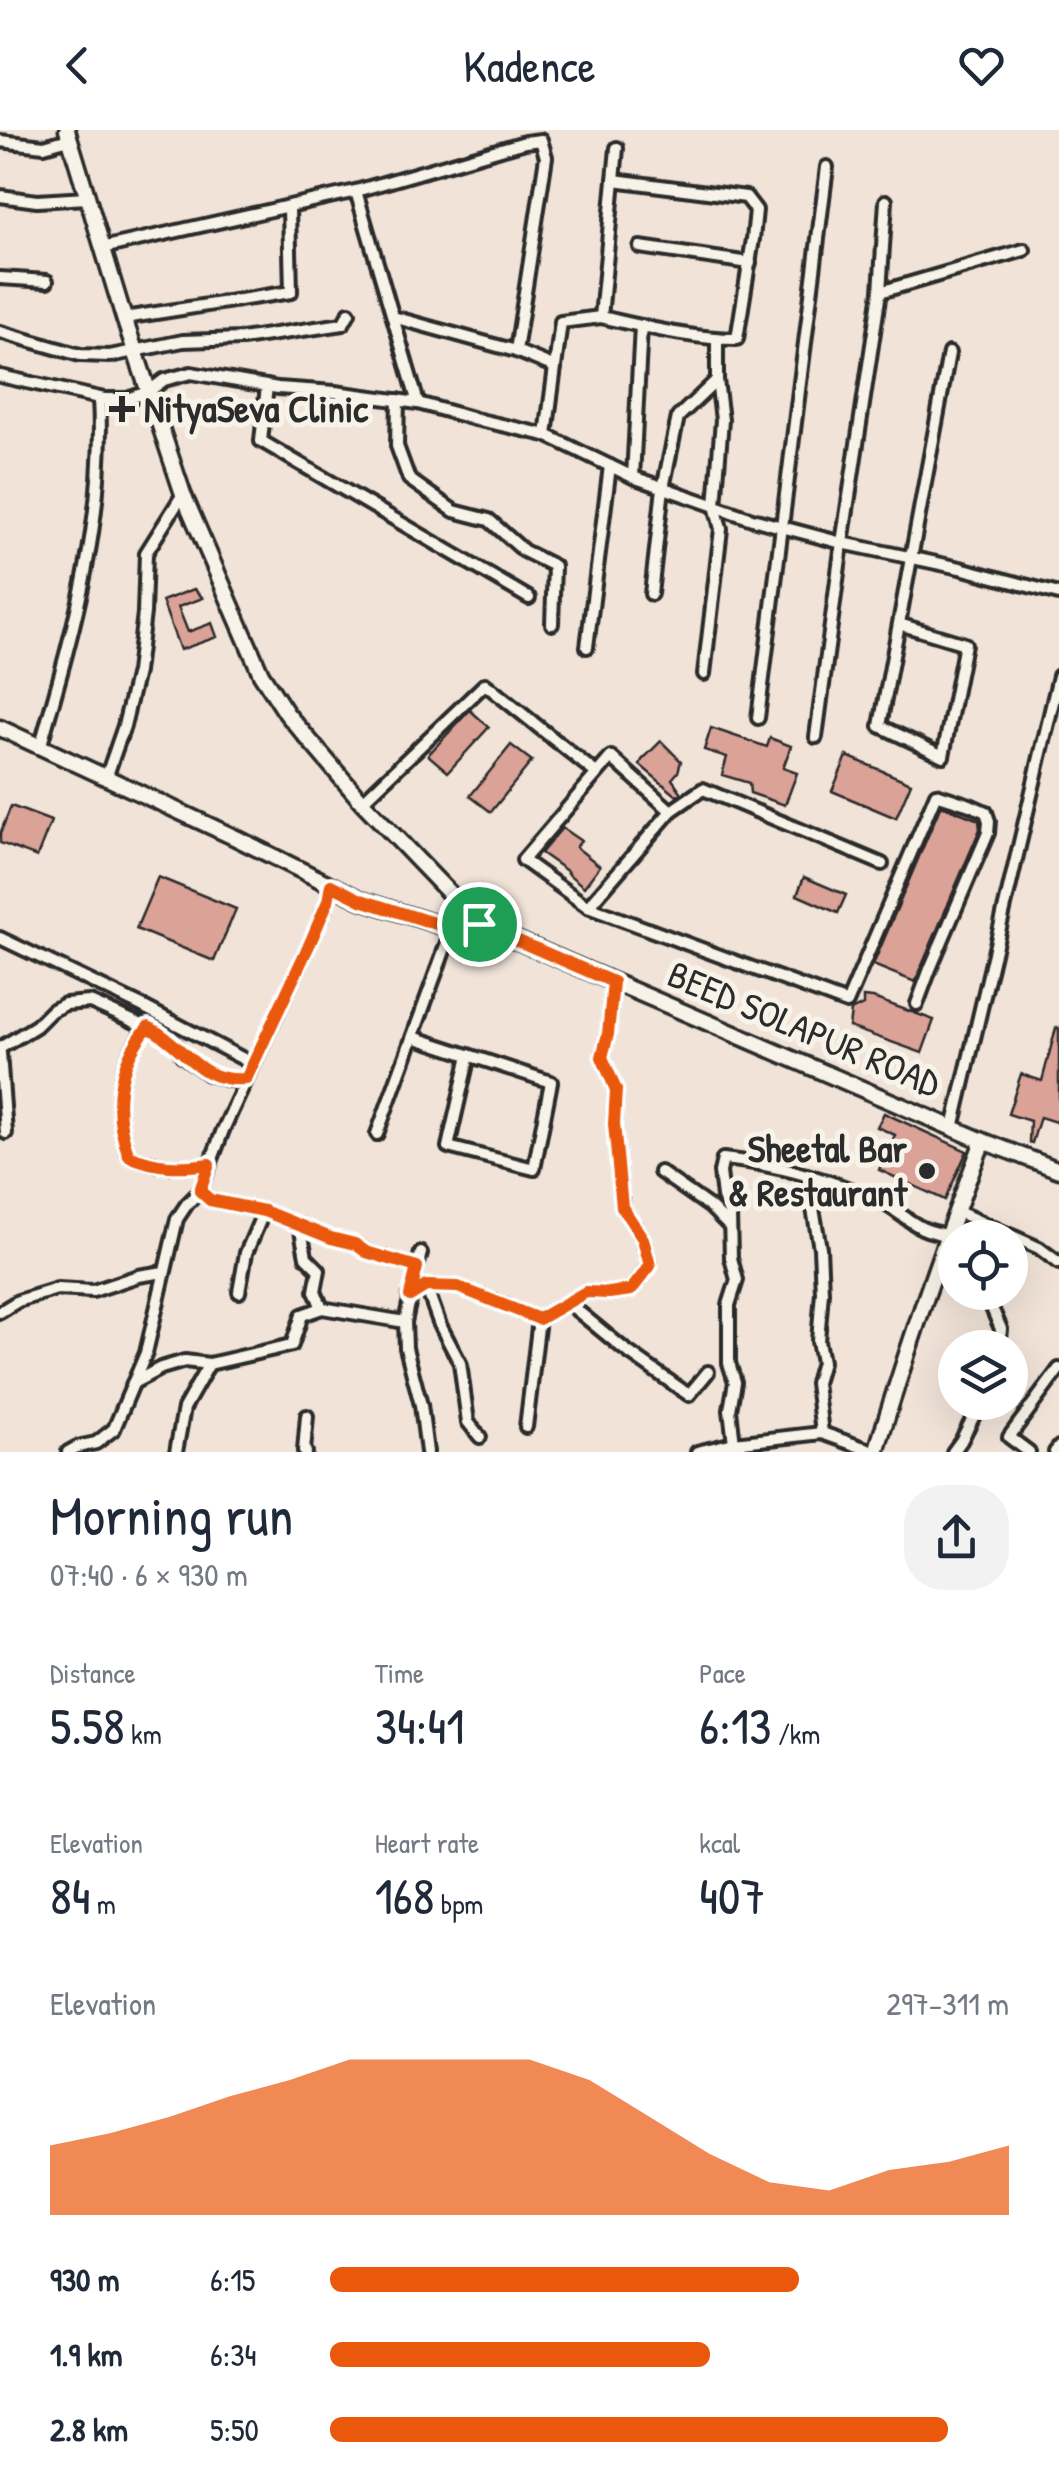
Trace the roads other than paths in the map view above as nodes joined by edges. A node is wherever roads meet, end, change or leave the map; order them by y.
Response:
1 (68, 134) edge
2 (0, 141) edge
3 (617, 148) dead end
4 (827, 167) dead end
5 (614, 180) junction
6 (356, 191) junction
7 (0, 196) edge
8 (87, 198) junction
9 (886, 202) dead end
10 (289, 208) junction
11 (102, 248) junction
12 (640, 248) dead end
13 (1024, 250) dead end
14 (750, 264) junction
15 (0, 278) edge
16 (47, 281) dead end
17 (880, 292) junction
18 (349, 312) dead end
19 (393, 317) junction
20 (601, 317) junction
21 (124, 318) junction
22 (641, 326) junction
23 (0, 332) edge
24 (718, 339) junction
25 (135, 351) junction
26 (516, 352) junction
27 (949, 353) dead end
28 (555, 367) junction
29 (0, 376) edge
30 (718, 380) junction
31 (267, 386) junction
32 (148, 392) junction
33 (99, 398) junction
34 (398, 400) junction
35 (418, 403) junction
36 (546, 435) junction
37 (610, 466) junction
38 (634, 477) junction
39 (664, 488) junction
40 (184, 494) junction
41 (715, 505) junction
42 (782, 527) junction
43 (842, 543) junction
44 (911, 557) junction
45 (651, 594) dead end
46 (1059, 594) edge
47 (528, 598) dead end
48 (552, 624) dead end
49 (899, 624) junction
50 (587, 647) dead end
51 (704, 674) dead end
52 (1059, 676) edge
53 (758, 718) dead end
54 (0, 728) edge
55 (816, 738) dead end
56 (40, 748) junction
57 (596, 773) junction
58 (106, 778) junction
59 (362, 802) junction
60 (671, 810) junction
61 (882, 864) dead end
62 (331, 885) junction
63 (588, 907) junction
64 (479, 924) junction
65 (452, 929) junction
66 (0, 938) edge
67 (613, 982) junction
68 (917, 1004) dead end
69 (148, 1027) junction
70 (412, 1038) junction
71 (0, 1051) edge
72 (469, 1055) junction
73 (252, 1064) junction
74 (246, 1079) junction
75 (953, 1128) junction
76 (6, 1133) dead end
77 (378, 1134) dead end
78 (983, 1141) junction
79 (209, 1164) junction
80 (1059, 1170) edge
81 (660, 1172) dead end
82 (808, 1175) junction
83 (200, 1191) junction
84 (264, 1211) junction
85 (956, 1211) junction
86 (954, 1220) edge
87 (300, 1226) junction
88 (731, 1227) junction
89 (938, 1235) edge
90 (421, 1253) dead end
91 (1059, 1263) edge
92 (417, 1267) junction
93 (164, 1272) junction
94 (938, 1273) edge
95 (426, 1286) junction
96 (239, 1292) dead end
97 (410, 1296) junction
98 (568, 1303) junction
99 (322, 1308) junction
100 (0, 1312) edge
101 (539, 1319) junction
102 (405, 1322) junction
103 (209, 1364) junction
104 (1059, 1369) edge
105 (708, 1372) dead end
106 (131, 1385) junction
107 (307, 1416) dead end
108 (971, 1420) edge
109 (526, 1427) dead end
110 (822, 1433) junction
111 (480, 1437) dead end
112 (738, 1447) edge
113 (68, 1452) edge
114 (176, 1452) edge
115 (306, 1452) edge
116 (427, 1452) edge
117 (697, 1452) edge
118 (875, 1452) edge
119 (953, 1452) edge
120 (1029, 1452) edge

1 - 2 street
1 - 8 main road, BEED SOLAPUR ROAD
3 - 5 street
4 - 42 street
5 - 14 street
5 - 20 street
6 - 10 street
6 - 19 street
6 - 26 street
7 - 8 street
8 - 11 main road, BEED SOLAPUR ROAD
9 - 17 street
10 - 11 street
10 - 21 street
11 - 21 main road, BEED SOLAPUR ROAD
12 - 14 street
13 - 17 street
14 - 24 street
15 - 16 street
17 - 43 street
18 - 25 street
19 - 26 street
19 - 35 street
20 - 22 street
20 - 28 street
21 - 25 main road, BEED SOLAPUR ROAD
22 - 24 street
22 - 38 street
23 - 25 street
24 - 30 street
25 - 32 main road, BEED SOLAPUR ROAD
26 - 28 street
27 - 44 street
28 - 36 street
29 - 33 street
30 - 39 street
30 - 41 street
31 - 32 street
31 - 34 street
31 - 47 street
32 - 33 street
32 - 40 main road, BEED SOLAPUR ROAD
33 - 56 street
34 - 35 street
34 - 48 street
35 - 36 street
36 - 37 street
37 - 38 street
37 - 50 street
38 - 39 street
39 - 41 street
39 - 45 street
40 - 58 street
40 - 59 main road, BEED SOLAPUR ROAD
41 - 42 street
41 - 51 street
42 - 43 street
42 - 53 street
43 - 44 street
43 - 55 street
44 - 46 street
44 - 49 street
49 - 49 street
52 - 75 street
54 - 56 main road
56 - 58 main road
57 - 59 street
57 - 60 street
57 - 63 street
58 - 62 main road
59 - 64 main road, BEED SOLAPUR ROAD
60 - 61 street
60 - 63 street
62 - 65 main road
62 - 73 street
63 - 68 street
64 - 65 main road
64 - 67 main road, BEED SOLAPUR ROAD
65 - 70 street
66 - 73 street
67 - 75 main road, BEED SOLAPUR ROAD
67 - 98 street
69 - 71 street
69 - 74 street
69 - 79 street
70 - 72 street
70 - 77 street
71 - 76 street
72 - 72 street
73 - 74 street
74 - 79 street
75 - 78 main road, BEED SOLAPUR ROAD
78 - 80 main road, BEED SOLAPUR ROAD
78 - 85 main road
79 - 83 street
81 - 88 street
82 - 88 street
82 - 89 street
82 - 110 street
83 - 84 street
83 - 93 street
84 - 87 street
84 - 96 street
85 - 86 main road
85 - 91 street
87 - 92 street
87 - 99 street
88 - 112 street
90 - 92 street
92 - 97 street
93 - 100 street
93 - 106 street
94 - 118 main road
95 - 97 street
95 - 101 street
95 - 111 street
97 - 102 street
98 - 101 street
98 - 105 street
99 - 102 street
99 - 103 street
101 - 109 street
102 - 116 street
103 - 106 street
103 - 114 street
104 - 120 street
106 - 113 street
107 - 115 street
108 - 119 street
110 - 112 street
110 - 118 street
112 - 117 street

